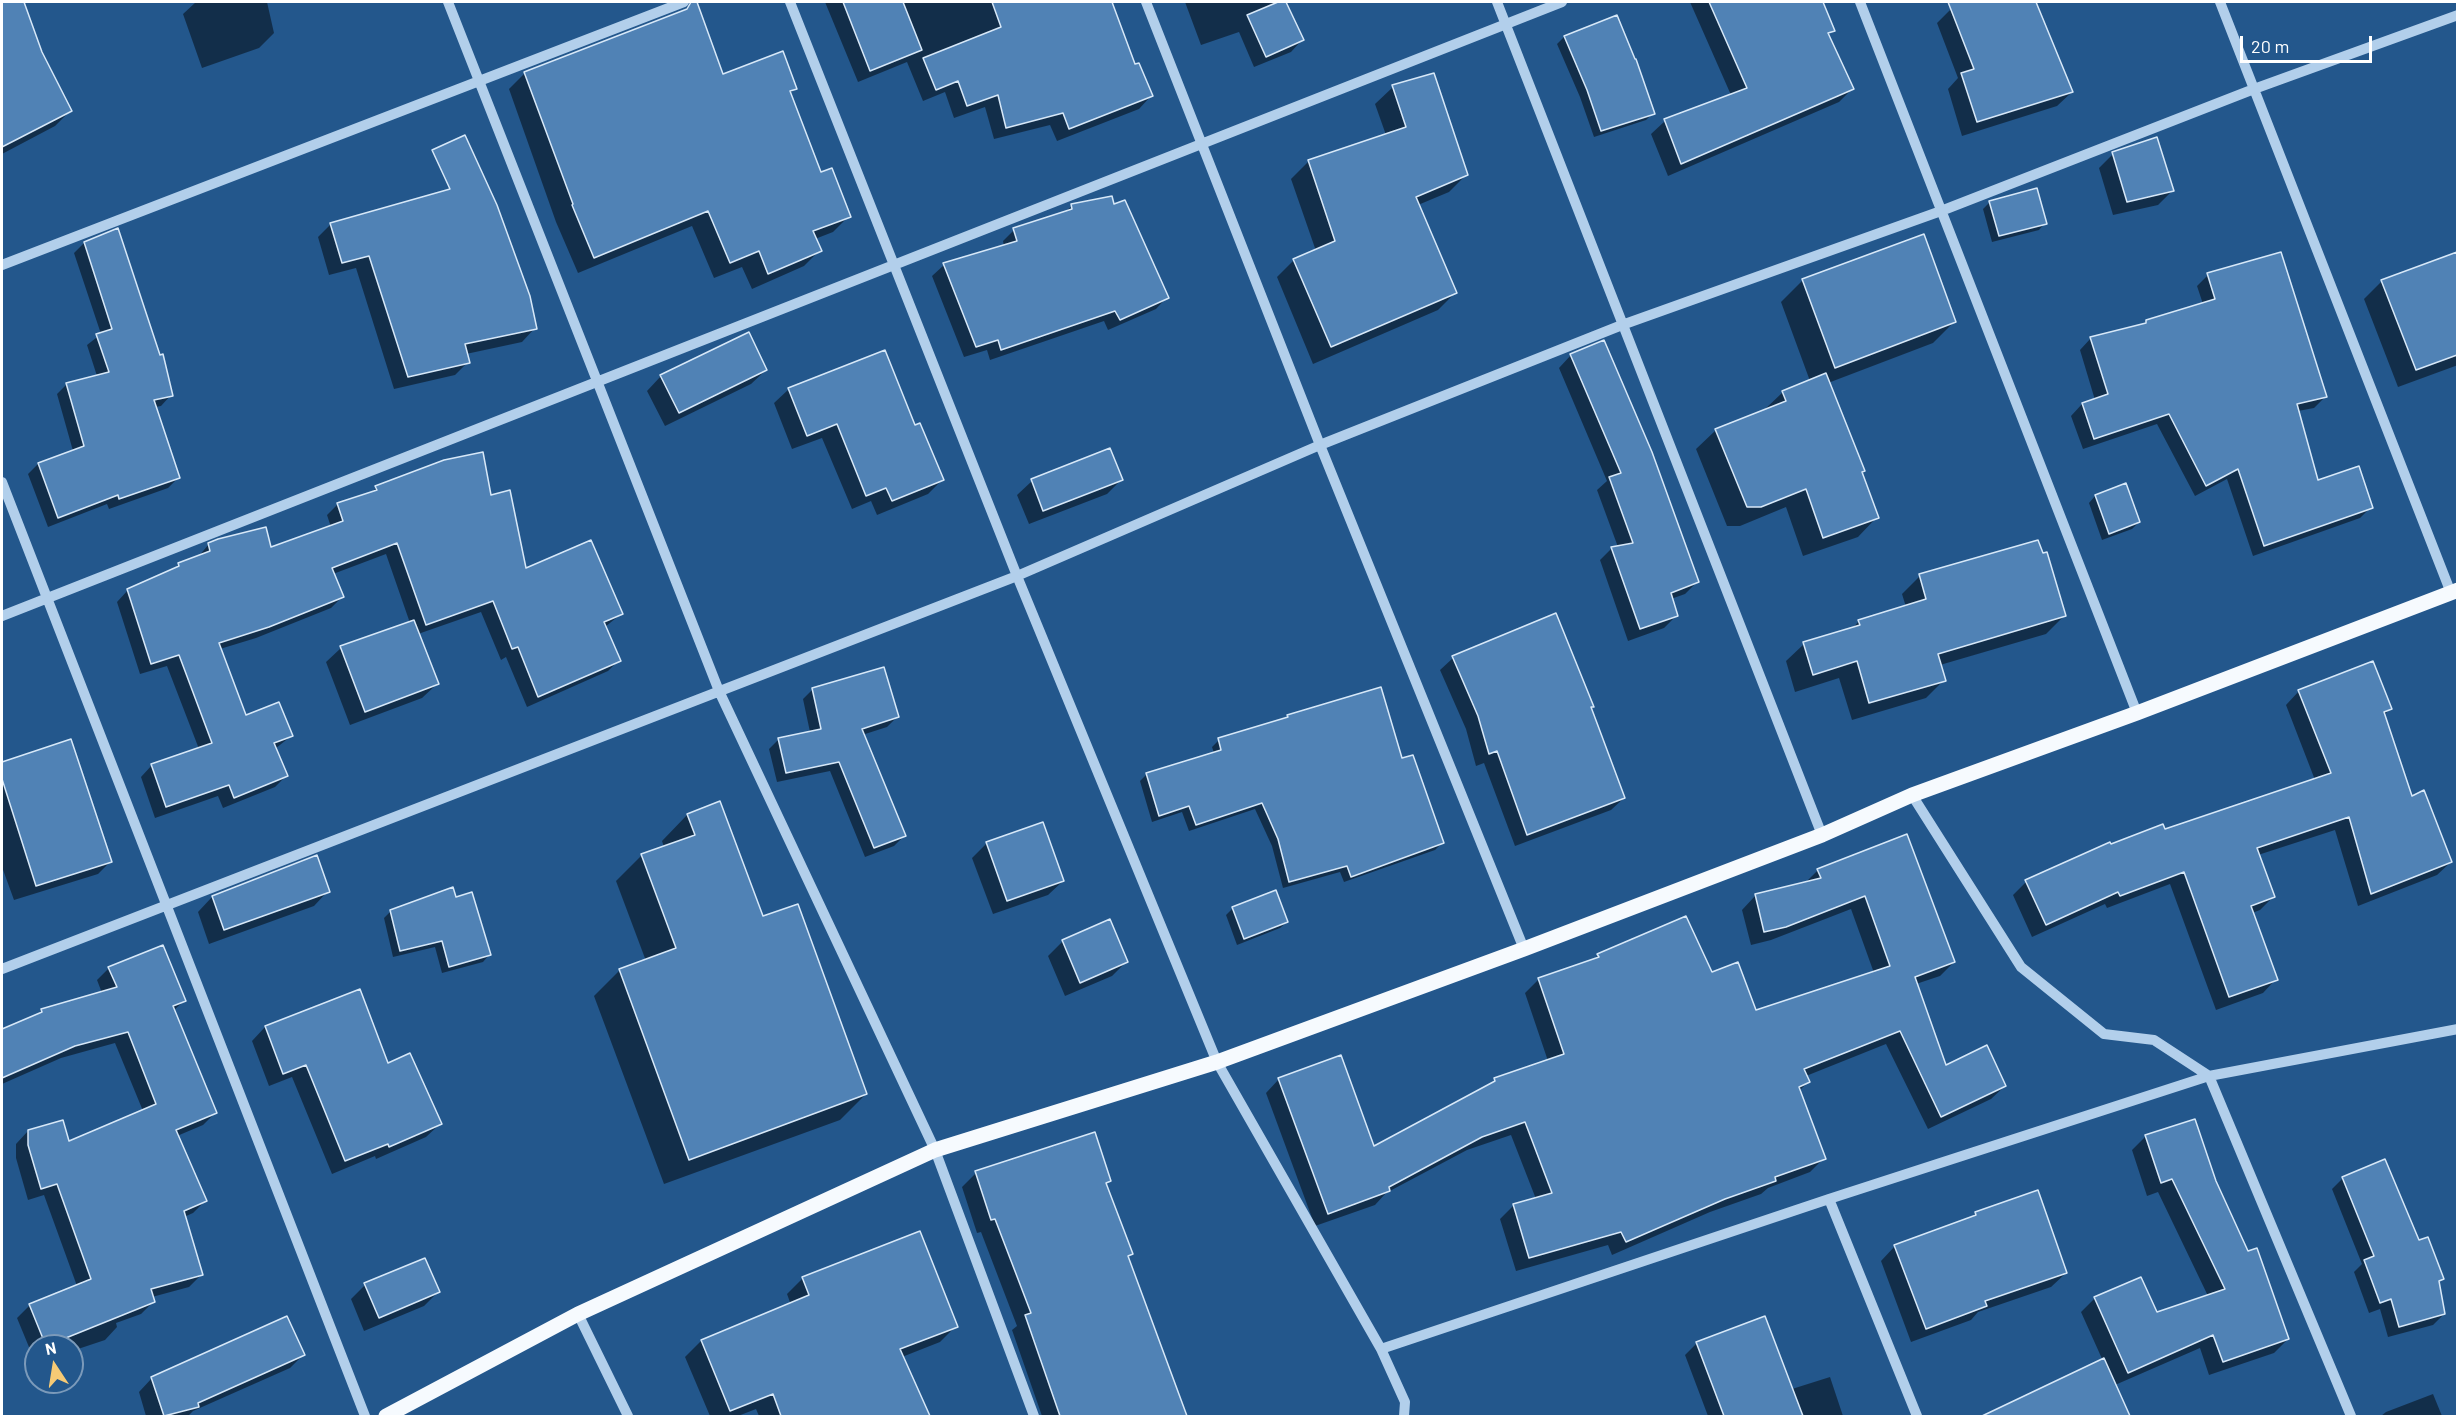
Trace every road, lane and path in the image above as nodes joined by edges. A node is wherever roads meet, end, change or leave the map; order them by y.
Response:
1 (448, 2) edge
2 (684, 2) edge
3 (790, 2) edge
4 (1146, 2) edge
5 (1497, 2) edge
6 (1562, 2) edge
7 (1860, 2) edge
8 (2220, 2) edge
9 (2457, 15) edge
10 (1505, 24) junction
11 (479, 81) junction
12 (2254, 89) junction
13 (1202, 143) junction
14 (1941, 211) junction
15 (2, 265) edge
16 (894, 265) junction
17 (1622, 325) junction
18 (597, 381) junction
19 (1320, 445) junction
20 (2, 482) edge
21 (1017, 576) junction
22 (2454, 591) edge
23 (47, 598) junction
24 (2, 616) edge
25 (719, 691) junction
26 (2137, 713) junction
27 (1912, 795) junction
28 (1822, 835) junction
29 (166, 905) junction
30 (1524, 950) junction
31 (2, 969) edge
32 (2457, 1029) edge
33 (1217, 1062) junction
34 (2209, 1077) junction
35 (935, 1150) junction
36 (1829, 1199) junction
37 (578, 1314) junction
38 (1381, 1349) junction
39 (365, 1416) edge
40 (386, 1416) edge
41 (628, 1416) edge
42 (1034, 1416) edge
43 (1404, 1416) edge
44 (1917, 1416) edge
45 (2350, 1416) edge

1 - 11 street
2 - 11 street
3 - 16 street
4 - 13 street
5 - 10 street
6 - 10 street
7 - 14 street
8 - 12 street
9 - 12 street
10 - 13 street
10 - 17 street
11 - 15 street
11 - 18 street
12 - 14 street
12 - 22 street
13 - 16 street
13 - 19 street
14 - 17 street
14 - 26 street
16 - 18 street
16 - 21 street
17 - 19 street
17 - 28 street
18 - 23 street
18 - 25 street
19 - 21 street
19 - 30 street
20 - 23 street
21 - 25 street
21 - 33 street
22 - 26 main road
23 - 24 street
23 - 29 street
25 - 29 street
25 - 35 street
26 - 27 main road
27 - 28 main road
27 - 34 street
28 - 30 main road
29 - 31 street
29 - 39 street
30 - 33 main road
32 - 34 street
33 - 35 main road
33 - 38 street
34 - 36 street
34 - 45 street
35 - 37 main road
35 - 42 street
36 - 38 street
36 - 44 street
37 - 40 main road
37 - 41 street
38 - 43 street

